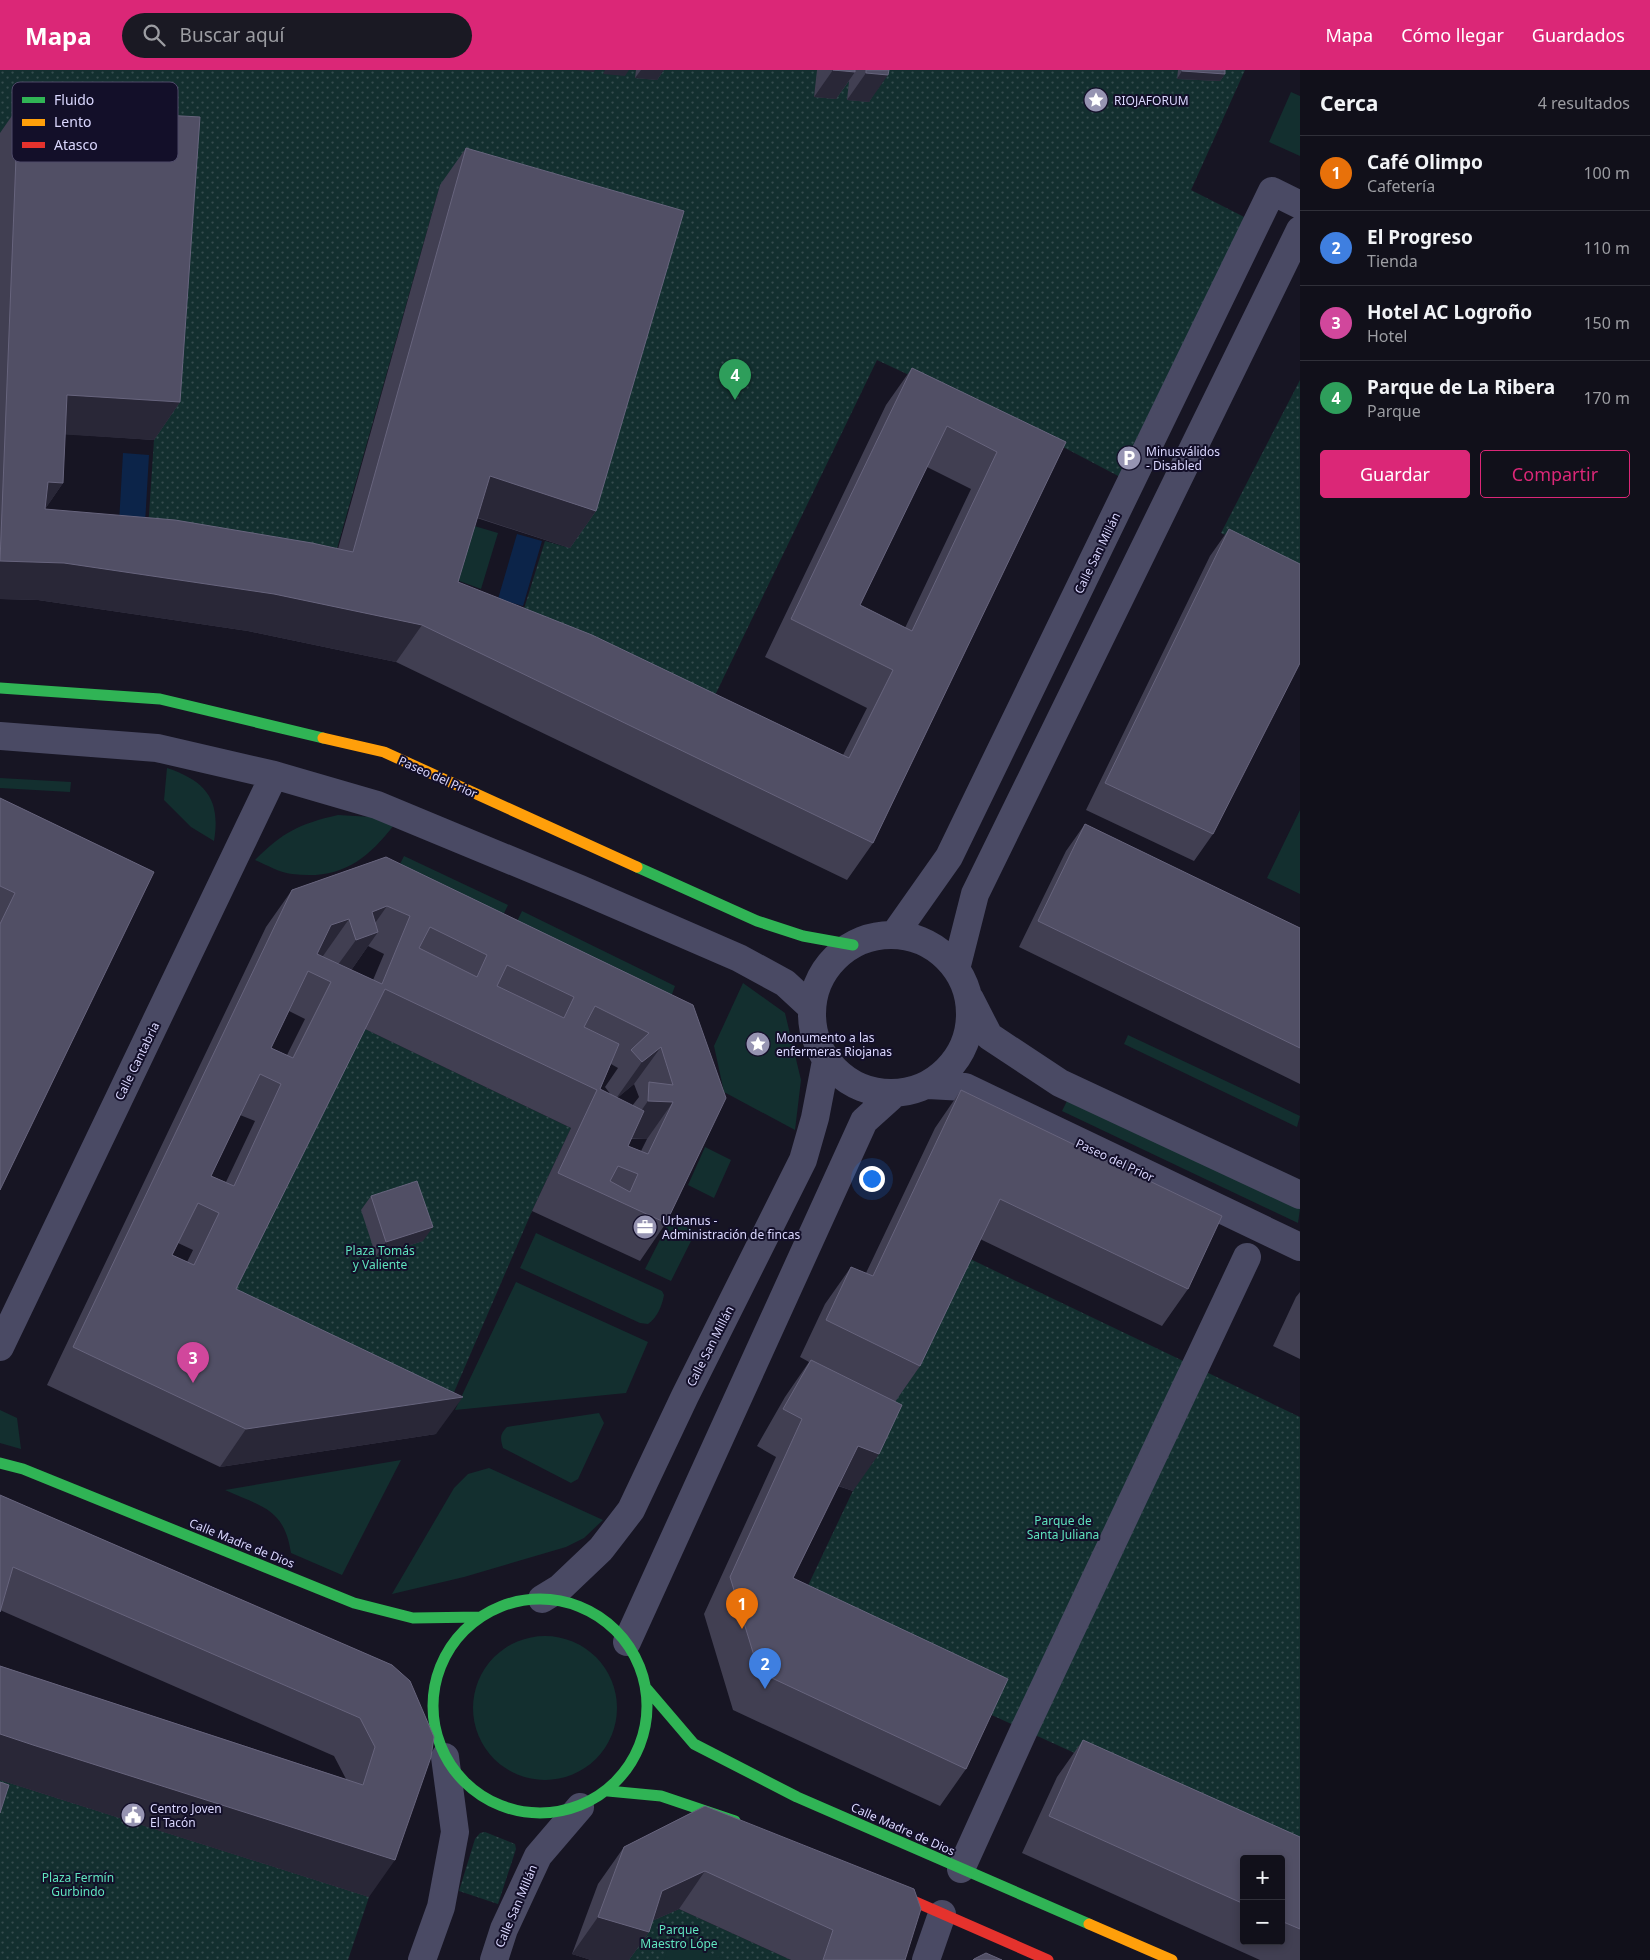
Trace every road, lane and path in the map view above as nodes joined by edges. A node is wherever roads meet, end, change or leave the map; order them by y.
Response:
1 (1300, 204) edge
2 (1300, 230) edge
3 (0, 688) edge
4 (0, 736) edge
5 (274, 775) junction
6 (894, 935) junction
7 (853, 945) junction
8 (956, 969) junction
9 (969, 997) junction
10 (811, 1007) junction
11 (826, 1061) junction
12 (928, 1085) junction
13 (894, 1094) junction
14 (1300, 1195) edge
15 (1300, 1247) edge
16 (1247, 1257) dead end
17 (0, 1347) edge
18 (0, 1463) edge
19 (542, 1599) junction
20 (481, 1616) junction
21 (627, 1642) junction
22 (647, 1689) junction
23 (420, 1701) edge
24 (432, 1714) junction
25 (445, 1757) junction
26 (608, 1790) junction
27 (580, 1807) junction
28 (745, 1825) edge
29 (961, 1869) junction
30 (873, 1883) edge
31 (942, 1914) junction
32 (422, 1960) edge
33 (494, 1960) edge
34 (926, 1960) edge
35 (1048, 1960) edge
36 (1172, 1960) edge

1 - 6 street, Calle San Millán
2 - 8 street
3 - 7 main road, Paseo del Prior
4 - 5 street
5 - 10 street
5 - 17 street, Calle Cantabria
6 - 7 street
6 - 8 street
7 - 10 street
8 - 9 street
9 - 12 street
9 - 14 street
10 - 11 street
11 - 13 street
11 - 19 street, Calle San Millán
12 - 13 street
12 - 15 street, Paseo del Prior
13 - 21 street
16 - 29 street
18 - 20 main road, Calle Madre de Dios
19 - 20 main road
19 - 21 main road
20 - 24 main road
21 - 22 main road
22 - 26 main road
22 - 29 main road, Calle Madre de Dios
23 - 24 main road
24 - 25 main road
25 - 27 main road
25 - 32 street
26 - 27 main road
26 - 28 main road
27 - 33 street, Calle San Millán
29 - 36 main road, Calle Madre de Dios
30 - 31 main road
31 - 34 street
31 - 35 main road

